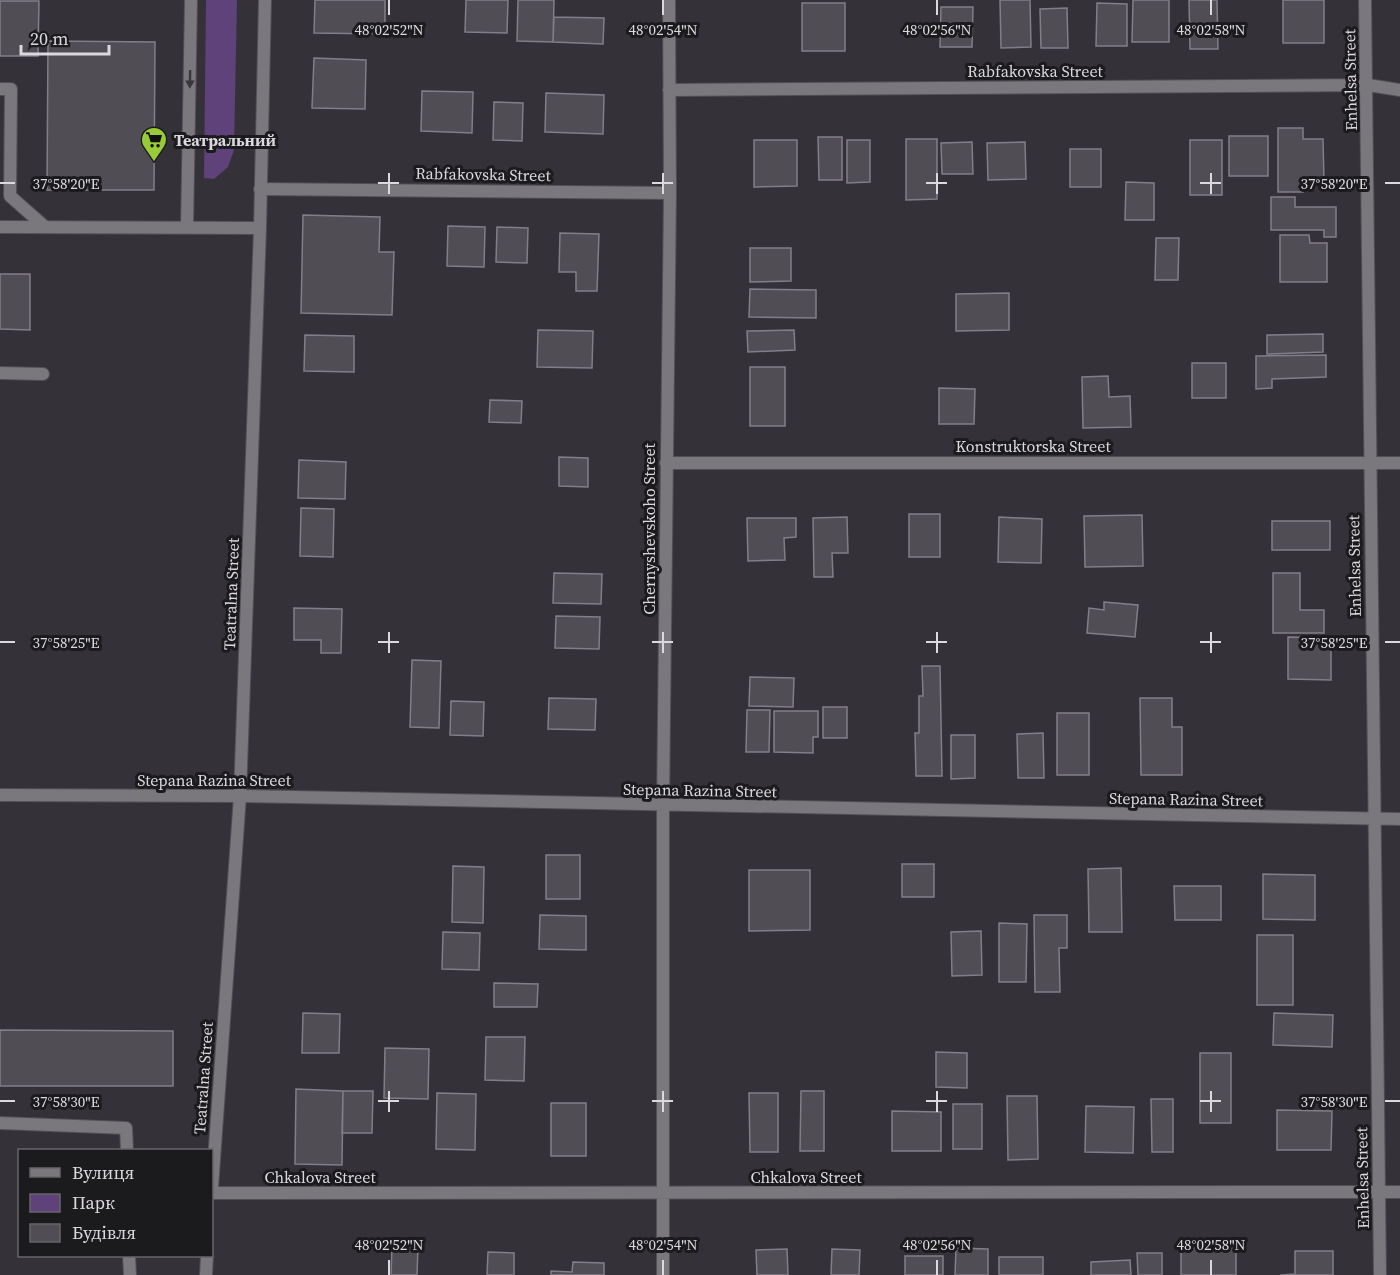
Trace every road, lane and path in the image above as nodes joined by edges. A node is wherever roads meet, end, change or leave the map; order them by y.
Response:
1 (191, 0) edge
2 (265, 0) edge
3 (669, 0) edge
4 (1365, 0) edge
5 (1368, 85) junction
6 (0, 88) edge
7 (669, 90) junction
8 (1400, 90) edge
9 (260, 189) junction
10 (670, 193) junction
11 (44, 226) junction
12 (0, 227) edge
13 (188, 227) junction
14 (260, 228) junction
15 (0, 373) edge
16 (43, 374) dead end
17 (666, 463) junction
18 (1370, 463) junction
19 (1400, 463) edge
20 (0, 795) edge
21 (240, 796) junction
22 (663, 806) junction
23 (1374, 819) junction
24 (1400, 819) edge
25 (0, 1123) edge
26 (127, 1149) edge
27 (213, 1174) edge
28 (1400, 1192) edge
29 (213, 1193) edge
30 (1378, 1193) junction
31 (663, 1194) junction
32 (129, 1257) edge
33 (207, 1257) edge
34 (130, 1275) edge
35 (206, 1275) edge
36 (663, 1275) edge
37 (1380, 1275) edge

1 -> 13 street
2 - 9 street, Teatralna Street
3 - 7 street, Chernyshevskoho Street
4 - 5 street, Enhelsa Street
5 - 7 street, Rabfakovska Street
5 - 8 street, Rabfakovska Street
5 - 18 street, Enhelsa Street
6 - 11 street
7 - 10 street, Chernyshevskoho Street
9 - 10 street, Rabfakovska Street
9 - 14 street, Teatralna Street
10 - 17 street, Chernyshevskoho Street
11 - 12 street
11 - 13 street
13 - 14 street
14 - 21 street, Teatralna Street
15 - 16 street
17 - 18 street, Konstruktorska Street
17 - 22 street, Chernyshevskoho Street
18 - 19 street, Konstruktorska Street
18 - 23 street, Enhelsa Street
20 - 21 street, Stepana Razina Street
21 - 22 street, Stepana Razina Street
21 - 27 street, Teatralna Street
22 - 23 street, Stepana Razina Street
22 - 31 street, Chernyshevskoho Street
23 - 24 street, Stepana Razina Street
23 - 30 street, Enhelsa Street
25 - 26 street
28 - 30 street, Chkalova Street
29 - 31 street, Chkalova Street
30 - 31 street, Chkalova Street
30 - 37 street, Enhelsa Street
31 - 36 street, Chernyshevskoho Street
32 - 34 street
33 - 35 street

